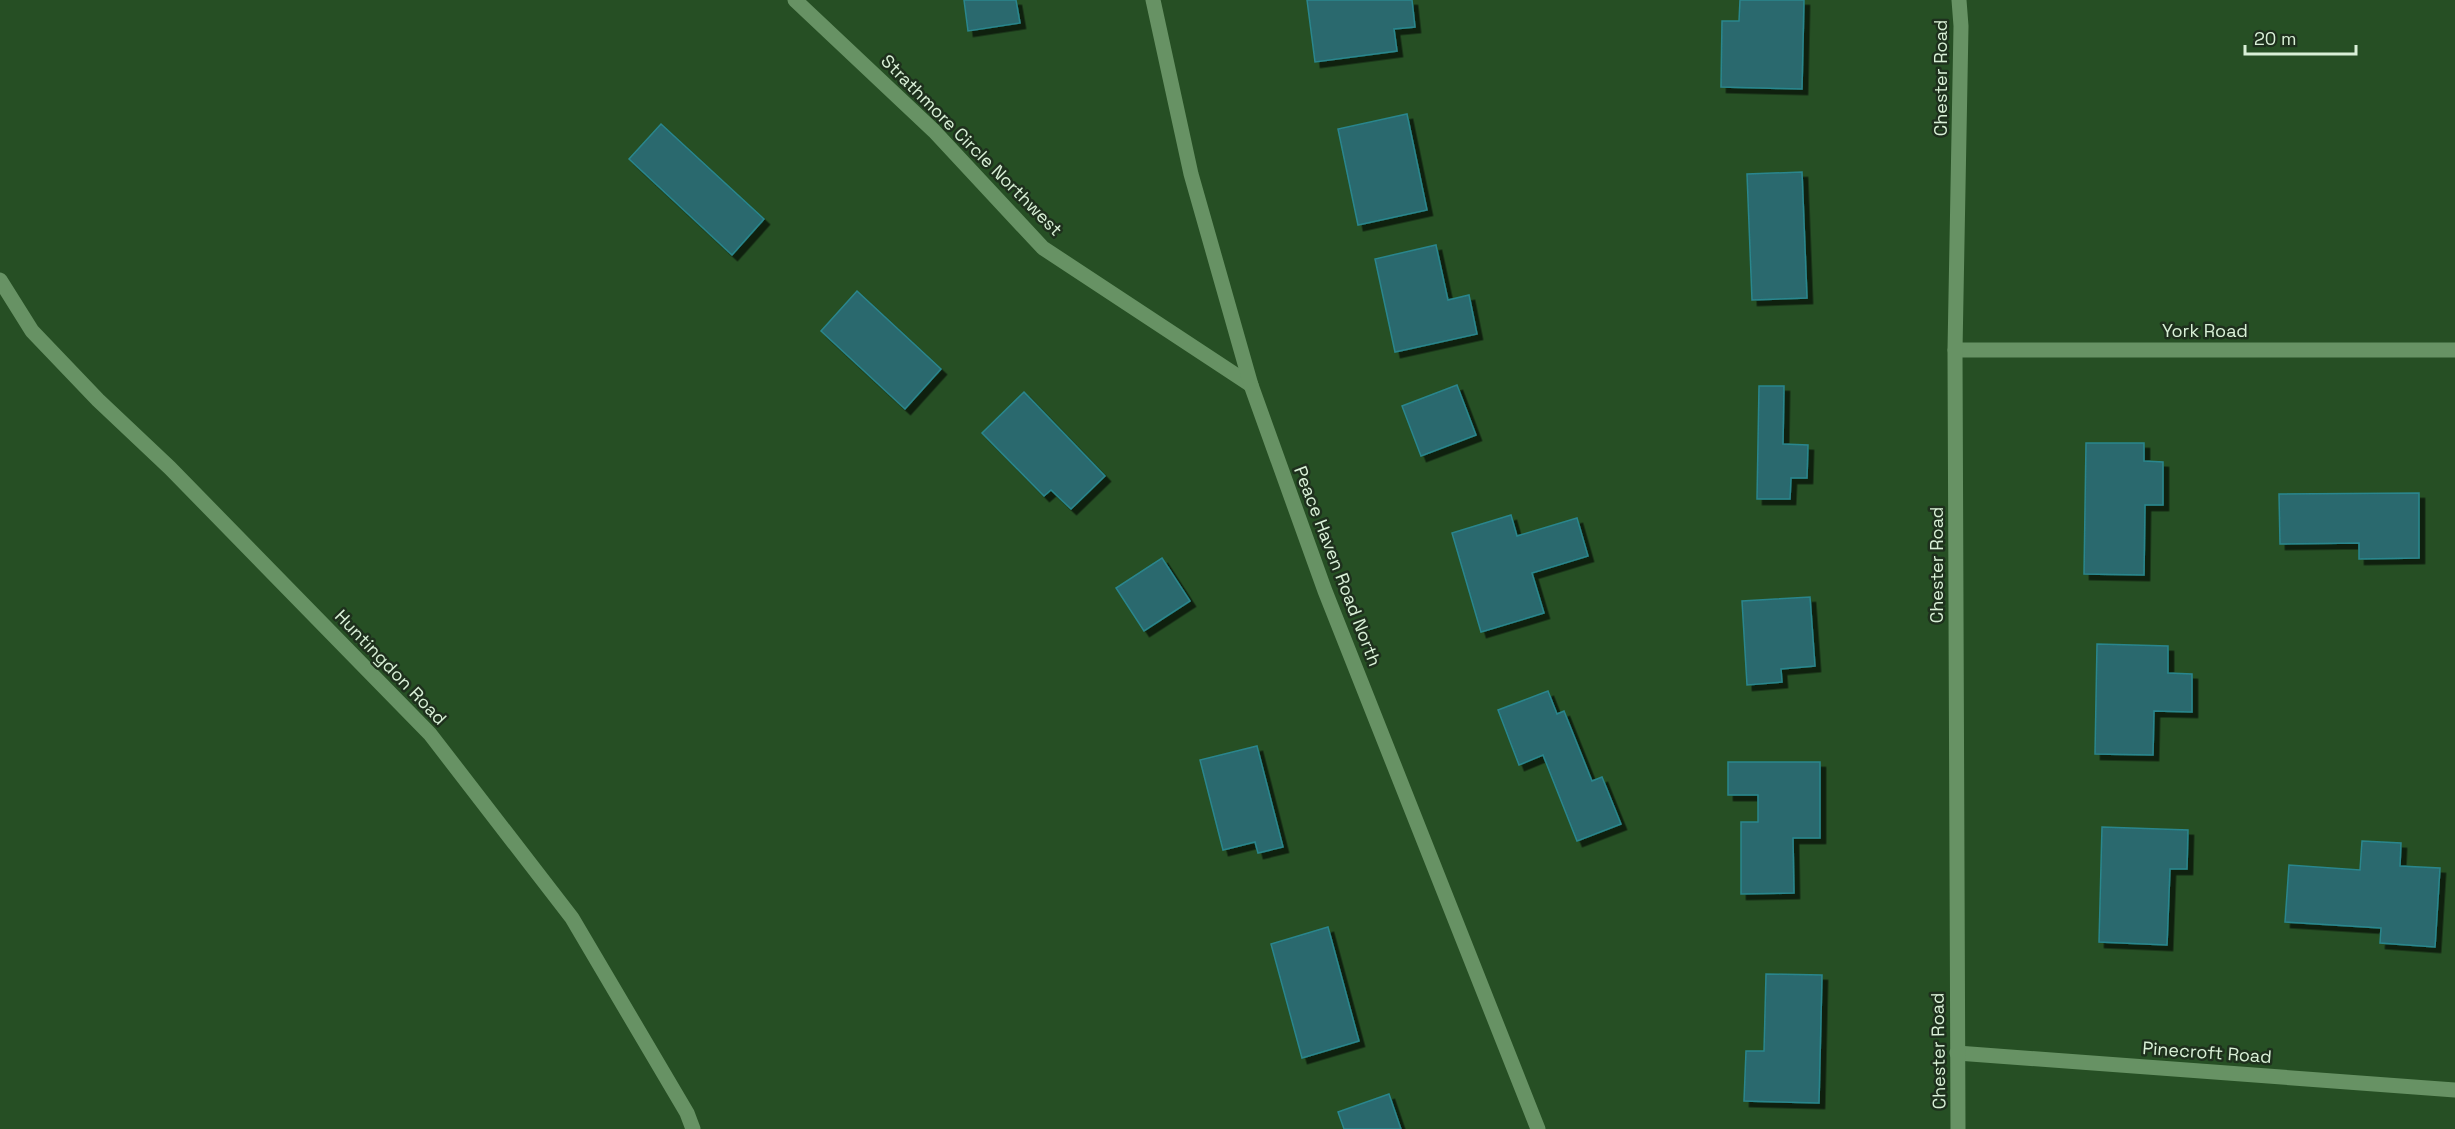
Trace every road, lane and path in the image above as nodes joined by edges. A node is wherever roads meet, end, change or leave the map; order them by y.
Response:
1 (795, 0) edge
2 (1153, 0) edge
3 (1959, 0) edge
4 (0, 280) edge
5 (1955, 350) junction
6 (2455, 350) edge
7 (1251, 385) junction
8 (1957, 1053) junction
9 (2455, 1090) edge
10 (693, 1129) edge
11 (1538, 1129) edge
12 (1958, 1129) edge

1 - 7 street, Strathmore Circle Northwest
2 - 7 street, Peace Haven Road North
3 - 5 street, Chester Road
4 - 10 street, Huntingdon Road
5 - 6 street, York Road
5 - 8 street, Chester Road
7 - 11 street, Peace Haven Road North
8 - 9 street, Pinecroft Road
8 - 12 street, Chester Road

